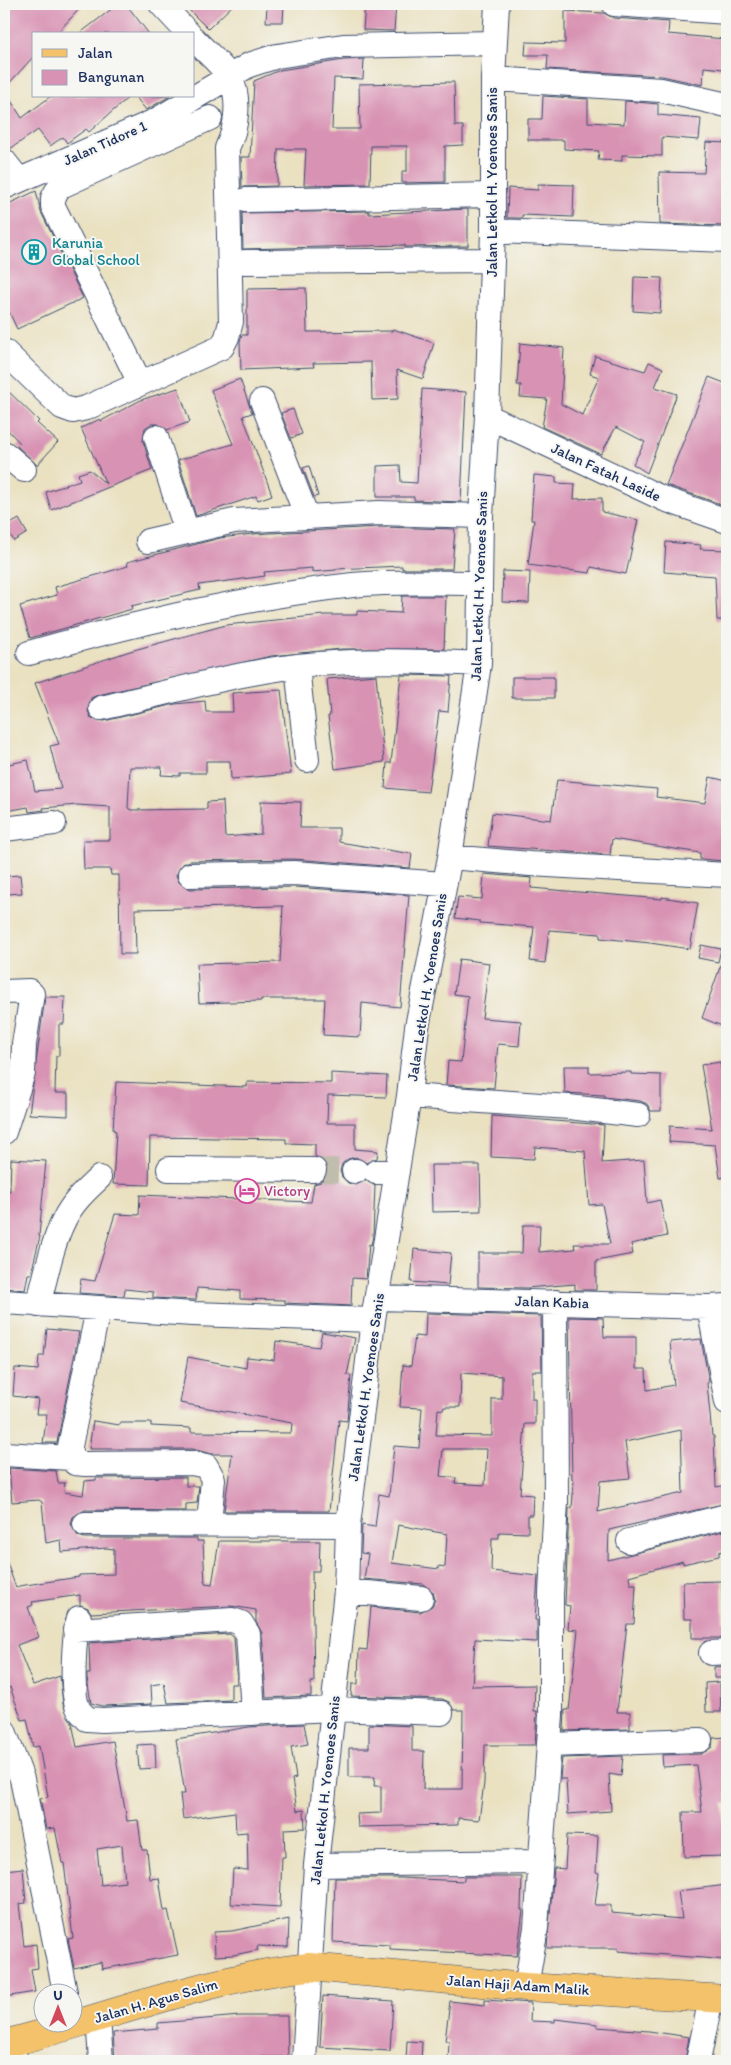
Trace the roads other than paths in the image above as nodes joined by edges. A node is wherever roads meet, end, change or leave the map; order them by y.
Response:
1 (161, 4) edge
2 (497, 4) edge
3 (614, 4) edge
4 (727, 12) edge
5 (187, 32) edge
6 (195, 40) edge
7 (494, 43) junction
8 (493, 79) junction
9 (223, 80) junction
10 (195, 97) edge
11 (193, 98) edge
12 (727, 105) edge
13 (210, 118) junction
14 (227, 148) junction
15 (4, 161) edge
16 (11, 183) edge
17 (492, 195) junction
18 (246, 200) dead end
19 (493, 231) junction
20 (727, 240) edge
21 (492, 260) junction
22 (245, 262) dead end
23 (4, 351) edge
24 (140, 383) junction
25 (262, 400) dead end
26 (487, 416) junction
27 (156, 437) dead end
28 (4, 453) edge
29 (24, 470) dead end
30 (481, 516) junction
31 (307, 517) junction
32 (727, 521) edge
33 (187, 532) junction
34 (148, 541) dead end
35 (479, 583) junction
36 (30, 653) dead end
37 (479, 664) junction
38 (297, 666) junction
39 (101, 708) dead end
40 (307, 760) dead end
41 (54, 823) dead end
42 (4, 829) edge
43 (450, 856) junction
44 (190, 875) dead end
45 (727, 875) edge
46 (444, 884) junction
47 (4, 992) edge
48 (409, 1096) junction
49 (638, 1115) dead end
50 (4, 1129) edge
51 (169, 1169) dead end
52 (314, 1170) tunnel mouth
53 (99, 1178) dead end
54 (4, 1302) edge
55 (555, 1302) junction
56 (38, 1306) junction
57 (718, 1306) edge
58 (98, 1309) junction
59 (375, 1309) junction
60 (727, 1402) edge
61 (4, 1454) edge
62 (71, 1458) junction
63 (727, 1516) edge
64 (85, 1524) dead end
65 (209, 1524) junction
66 (348, 1525) junction
67 (628, 1541) dead end
68 (346, 1591) junction
69 (421, 1598) dead end
70 (333, 1709) junction
71 (253, 1713) junction
72 (442, 1713) dead end
73 (4, 1731) edge
74 (700, 1740) dead end
75 (549, 1745) junction
76 (13, 1780) edge
77 (540, 1862) junction
78 (316, 1865) junction
79 (309, 1967) junction
80 (62, 1982) edge
81 (526, 1987) junction
82 (719, 1998) edge
83 (98, 2017) junction
84 (82, 2021) edge
85 (52, 2032) edge
86 (11, 2049) edge
87 (101, 2061) edge
88 (304, 2061) edge
89 (698, 2061) edge

1 - 5 street
2 - 7 street, Jalan Letkol H. Yoenoes Sanis
3 - 4 street
6 - 9 street
7 - 8 street, Jalan Letkol H. Yoenoes Sanis
7 - 9 street, Jalan Tidore 1
8 - 12 street
8 - 17 street, Jalan Letkol H. Yoenoes Sanis
9 - 10 street, Jalan Tidore 1
9 - 13 street
9 - 14 street
11 - 16 street, Jalan Tidore 1
13 - 14 street
13 - 24 street
14 - 24 street
15 - 16 street
17 - 18 street
17 - 19 street, Jalan Letkol H. Yoenoes Sanis
19 - 20 street
19 - 21 street, Jalan Letkol H. Yoenoes Sanis
21 - 22 street
21 - 26 street, Jalan Letkol H. Yoenoes Sanis
23 - 24 street
25 - 31 street
26 - 30 street, Jalan Letkol H. Yoenoes Sanis
26 - 32 street, Jalan Fatah Laside
27 - 33 street
28 - 29 street
30 - 31 street
30 - 35 street, Jalan Letkol H. Yoenoes Sanis
31 - 33 street
33 - 34 street
35 - 36 street
35 - 37 street, Jalan Letkol H. Yoenoes Sanis
37 - 38 street
37 - 43 street, Jalan Letkol H. Yoenoes Sanis
38 - 39 street
38 - 40 street
41 - 42 street
43 - 45 street
43 - 46 street, Jalan Letkol H. Yoenoes Sanis
44 - 46 street
46 - 48 street, Jalan Letkol H. Yoenoes Sanis
47 - 50 street
48 - 49 street
48 - 59 street, Jalan Letkol H. Yoenoes Sanis
51 - 52 street
53 - 56 street
54 - 56 street, Jalan Kabia
55 - 57 street, Jalan Kabia
55 - 59 street, Jalan Kabia
55 - 75 street
56 - 58 street, Jalan Kabia
57 - 60 street
58 - 59 street, Jalan Kabia
58 - 62 street
59 - 66 street, Jalan Letkol H. Yoenoes Sanis
61 - 62 street
62 - 65 street
63 - 67 street
64 - 65 street
65 - 66 street
66 - 68 street, Jalan Letkol H. Yoenoes Sanis
68 - 69 street
68 - 70 street, Jalan Letkol H. Yoenoes Sanis
70 - 71 street
70 - 72 street
70 - 78 street, Jalan Letkol H. Yoenoes Sanis
71 - 71 street
73 - 76 street
74 - 75 street
75 - 77 street
76 - 80 street
77 - 78 street
77 - 81 street
78 - 79 street, Jalan Letkol H. Yoenoes Sanis
79 - 81 main road, Jalan Haji Adam Malik
79 - 83 main road, Jalan H. Agus Salim
79 - 88 street, Jalan Letkol H. Yoenoes Sanis
81 - 82 main road, Jalan Haji Adam Malik
82 - 89 street
83 - 84 main road, Jalan H. Agus Salim
83 - 87 street
85 - 86 main road, Jalan H. Agus Salim

